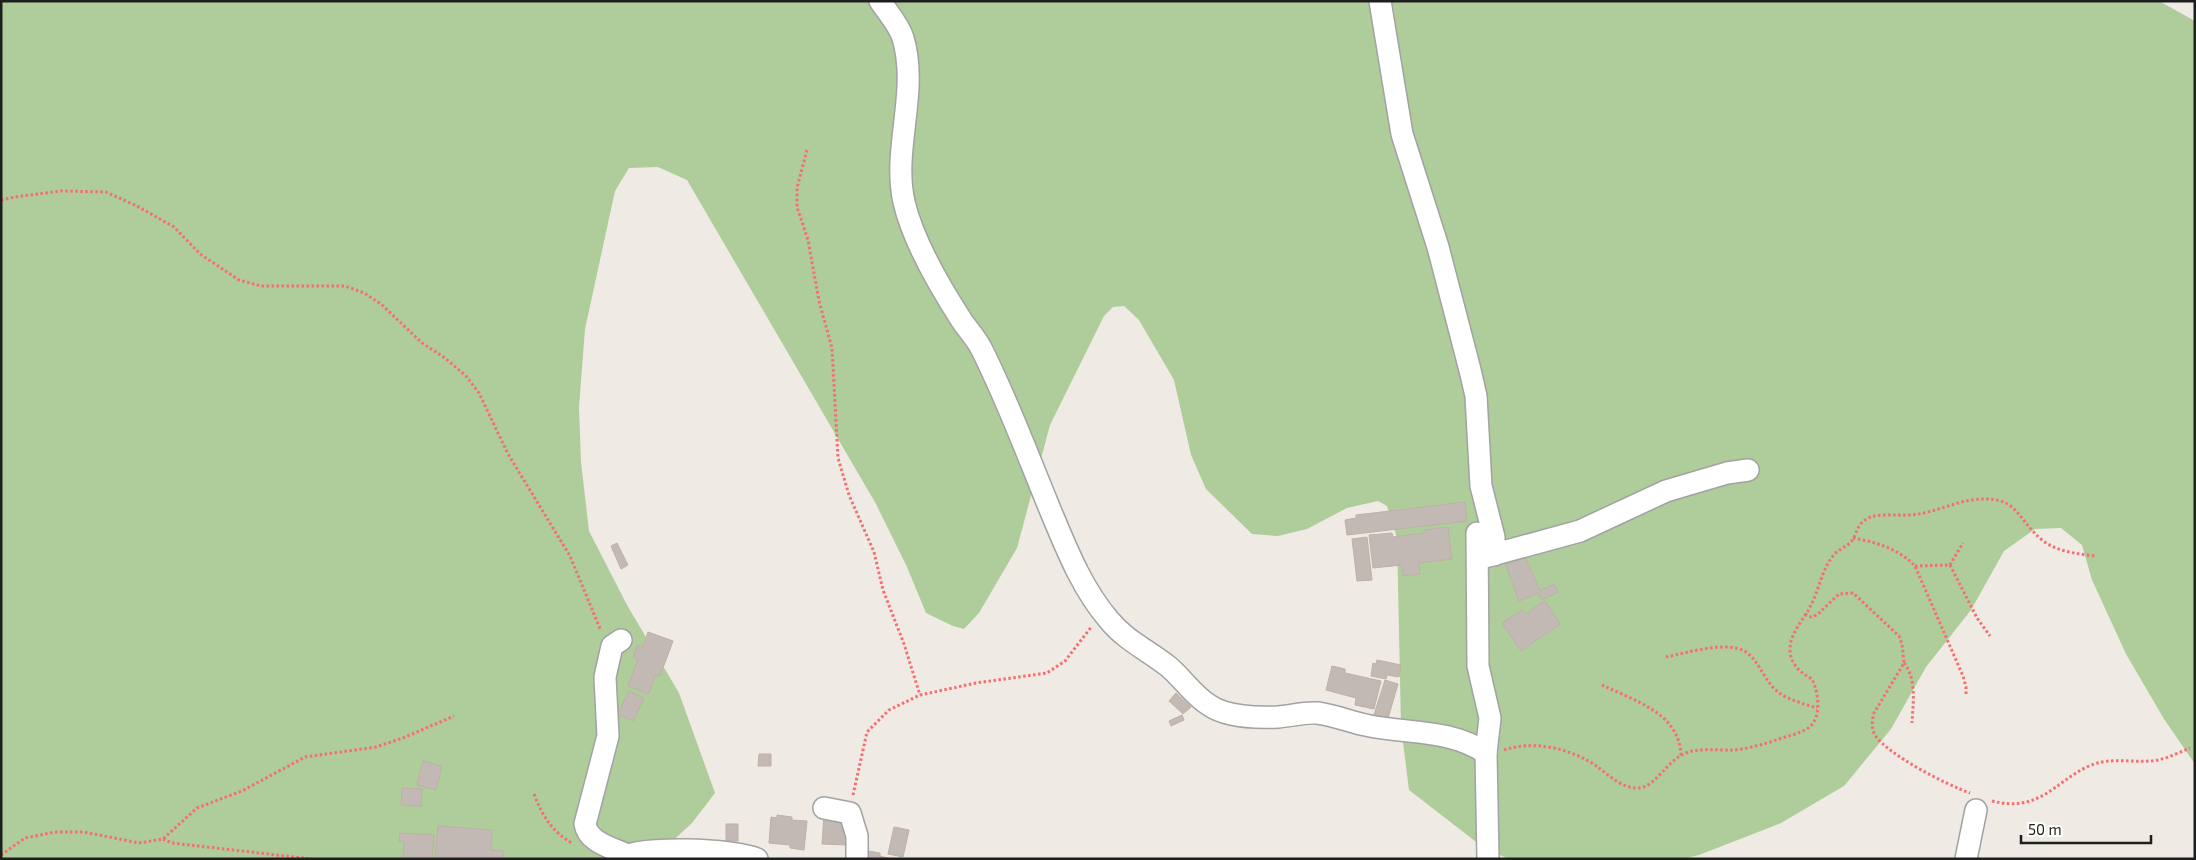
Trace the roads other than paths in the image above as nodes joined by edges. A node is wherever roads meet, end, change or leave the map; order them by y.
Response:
1 (880, 1) edge
2 (1380, 1) edge
3 (1748, 470) dead end
4 (1477, 533) dead end
5 (1486, 557) junction
6 (617, 643) road end
7 (1486, 753) junction
8 (1980, 802) road end
9 (824, 808) dead end
10 (622, 856) edge
11 (757, 859) edge
12 (857, 859) edge
13 (1488, 859) edge
14 (1966, 859) edge

1 - 7 street
2 - 5 street
3 - 5 street
4 - 5 street
5 - 7 street
6 - 10 street
7 - 13 street
8 - 14 street
9 - 12 street
10 - 11 street

